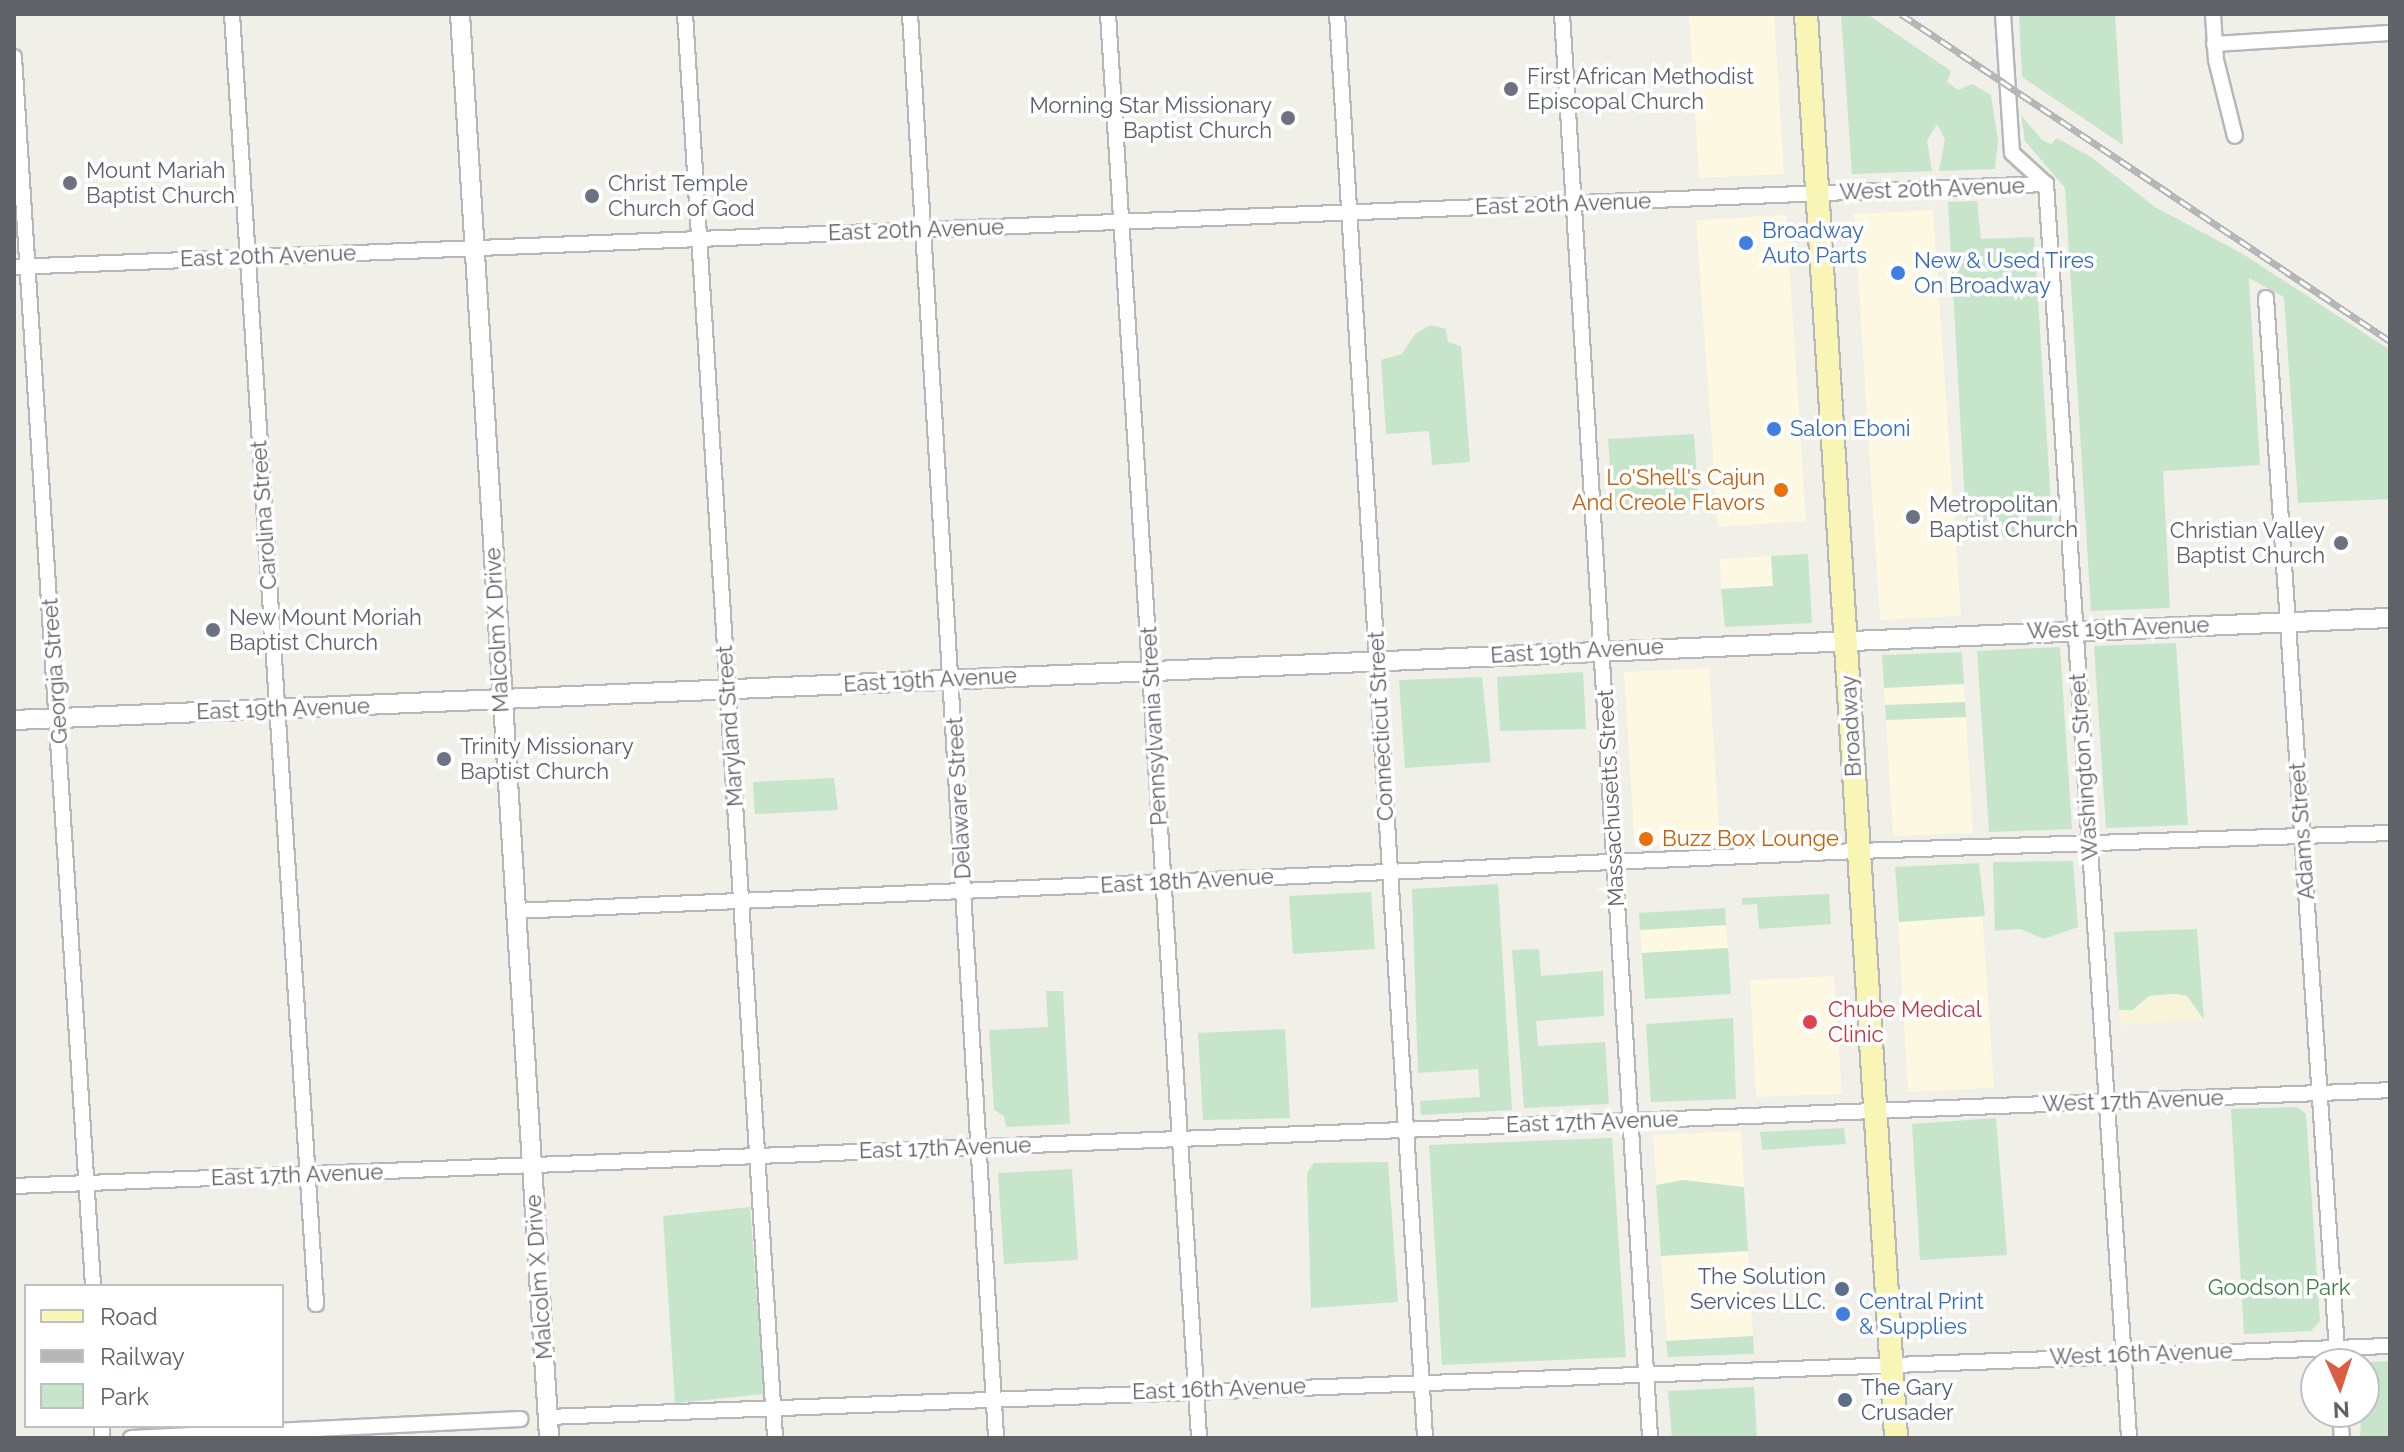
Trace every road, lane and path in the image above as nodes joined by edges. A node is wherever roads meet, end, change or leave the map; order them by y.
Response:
1 (232, 14) edge
2 (460, 14) edge
3 (685, 14) edge
4 (910, 14) edge
5 (1108, 14) edge
6 (1337, 14) edge
7 (1562, 14) edge
8 (1806, 14) edge
9 (2003, 14) edge
10 (2213, 14) edge
11 (2390, 33) edge
12 (2214, 44) junction
13 (14, 57) edge
14 (2235, 136) dead end
15 (2046, 184) junction
16 (1817, 194) junction
17 (1573, 203) junction
18 (1349, 212) junction
19 (1121, 222) junction
20 (923, 230) junction
21 (699, 239) junction
22 (475, 248) junction
23 (246, 257) junction
24 (22, 266) edge
25 (2266, 298) dead end
26 (2390, 618) edge
27 (2287, 622) junction
28 (2075, 630) junction
29 (1846, 639) junction
30 (1602, 650) junction
31 (1378, 660) junction
32 (1150, 670) junction
33 (953, 679) junction
34 (728, 690) junction
35 (501, 700) junction
36 (277, 709) junction
37 (57, 718) junction
38 (14, 720) edge
39 (2390, 833) edge
40 (2302, 837) junction
41 (2090, 846) junction
42 (1859, 851) junction
43 (1614, 862) junction
44 (1390, 872) junction
45 (1163, 882) junction
46 (965, 890) junction
47 (741, 901) junction
48 (515, 911) junction
49 (2390, 1090) edge
50 (2320, 1093) junction
51 (2106, 1102) junction
52 (1875, 1110) junction
53 (1630, 1120) junction
54 (1406, 1129) junction
55 (1179, 1139) junction
56 (977, 1147) junction
57 (757, 1156) junction
58 (531, 1165) junction
59 (310, 1174) junction
60 (86, 1183) junction
61 (14, 1186) edge
62 (93, 1284) edge
63 (316, 1304) dead end
64 (2390, 1346) edge
65 (2337, 1348) joint
66 (2300, 1349) edge
67 (2123, 1354) junction
68 (1891, 1362) junction
69 (1646, 1372) junction
70 (1422, 1381) junction
71 (1195, 1390) junction
72 (993, 1398) junction
73 (774, 1408) junction
74 (548, 1417) junction
75 (521, 1419) dead end
76 (325, 1434) edge
77 (131, 1438) edge
78 (549, 1438) edge
79 (775, 1438) edge
80 (996, 1438) edge
81 (1199, 1438) edge
82 (1425, 1438) edge
83 (1650, 1438) edge
84 (1896, 1438) edge
85 (2129, 1438) edge

1 - 23 street, Carolina Street
2 - 22 street, Malcolm X Drive
3 - 21 street, Maryland Street
4 - 20 street, Delaware Street
5 - 19 street, Pennsylvania Street
6 - 18 street, Connecticut Street
7 - 17 street, Massachusetts Street
8 - 16 main road, Broadway
9 - 15 street
10 - 12 street
11 - 12 street
12 - 14 street
13 - 24 street, Georgia Street
15 - 16 street, West 20th Avenue
15 - 28 street, Washington Street
16 - 17 street, East 20th Avenue
16 - 29 main road, Broadway
17 - 18 street, East 20th Avenue
17 - 30 street, Massachusetts Street
18 - 19 street, East 20th Avenue
18 - 31 street, Connecticut Street
19 - 20 street, East 20th Avenue
19 - 32 street, Pennsylvania Street
20 - 21 street, East 20th Avenue
20 - 33 street, Delaware Street
21 - 22 street, East 20th Avenue
21 - 34 street, Maryland Street
22 - 23 street, East 20th Avenue
22 - 35 street, Malcolm X Drive
23 - 24 street, East 20th Avenue
23 - 36 street, Carolina Street
24 - 37 street, Georgia Street
25 - 27 street, Adams Street
26 - 27 street, West 19th Avenue
27 - 28 street, West 19th Avenue
27 - 40 street, Adams Street
28 - 29 street, West 19th Avenue
28 - 41 street, Washington Street
29 - 30 street, East 19th Avenue
29 - 42 main road, Broadway
30 - 31 street, East 19th Avenue
30 - 43 street, Massachusetts Street
31 - 32 street, East 19th Avenue
31 - 44 street, Connecticut Street
32 - 33 street, East 19th Avenue
32 - 45 street, Pennsylvania Street
33 - 34 street, East 19th Avenue
33 - 46 street, Delaware Street
34 - 35 street, East 19th Avenue
34 - 47 street, Maryland Street
35 - 36 street, East 19th Avenue
35 - 48 street, Malcolm X Drive
36 - 37 street, East 19th Avenue
36 - 59 street, Carolina Street
37 - 38 street, East 19th Avenue
37 - 60 street, Georgia Street
39 - 40 street, East 18th Avenue
40 - 41 street, East 18th Avenue
40 - 50 street, Adams Street
41 - 42 street, East 18th Avenue
41 - 51 street, Washington Street
42 - 43 street, East 18th Avenue
42 - 52 main road, Broadway
43 - 44 street, East 18th Avenue
43 - 53 street, Massachusetts Street
44 - 45 street, East 18th Avenue
44 - 54 street, Connecticut Street
45 - 46 street, East 18th Avenue
45 - 55 street, Pennsylvania Street
46 - 47 street, East 18th Avenue
46 - 56 street, Delaware Street
47 - 48 street, East 18th Avenue
47 - 57 street, Maryland Street
48 - 58 street, Malcolm X Drive
49 - 50 street, West 17th Avenue
50 - 51 street, West 17th Avenue
50 - 65 street, Adams Street
51 - 52 street, West 17th Avenue
51 - 67 street, Washington Street
52 - 53 street, East 17th Avenue
52 - 68 main road, Broadway
53 - 54 street, East 17th Avenue
53 - 69 street, Massachusetts Street
54 - 55 street, East 17th Avenue
54 - 70 street, Connecticut Street
55 - 56 street, East 17th Avenue
55 - 71 street, Pennsylvania Street
56 - 57 street, East 17th Avenue
56 - 72 street, Delaware Street
57 - 58 street, East 17th Avenue
57 - 73 street, Maryland Street
58 - 59 street, East 17th Avenue
58 - 74 street, Malcolm X Drive
59 - 60 street, East 17th Avenue
59 - 63 street, Carolina Street
60 - 61 street, East 17th Avenue
60 - 62 street, Georgia Street
64 - 65 street, West 16th Avenue
66 - 67 street, West 16th Avenue
67 - 68 street, West 16th Avenue
67 - 85 street, Washington Street
68 - 69 street, East 16th Avenue
68 - 84 main road, Broadway
69 - 70 street, East 16th Avenue
69 - 83 street, Massachusetts Street
70 - 71 street, East 16th Avenue
70 - 82 street, Connecticut Street
71 - 72 street, East 16th Avenue
71 - 81 street, Pennsylvania Street
72 - 73 street, East 16th Avenue
72 - 80 street, Delaware Street
73 - 74 street, East 16th Avenue
73 - 79 street, Maryland Street
74 - 78 street, Malcolm X Drive
75 - 76 street
76 - 77 street

